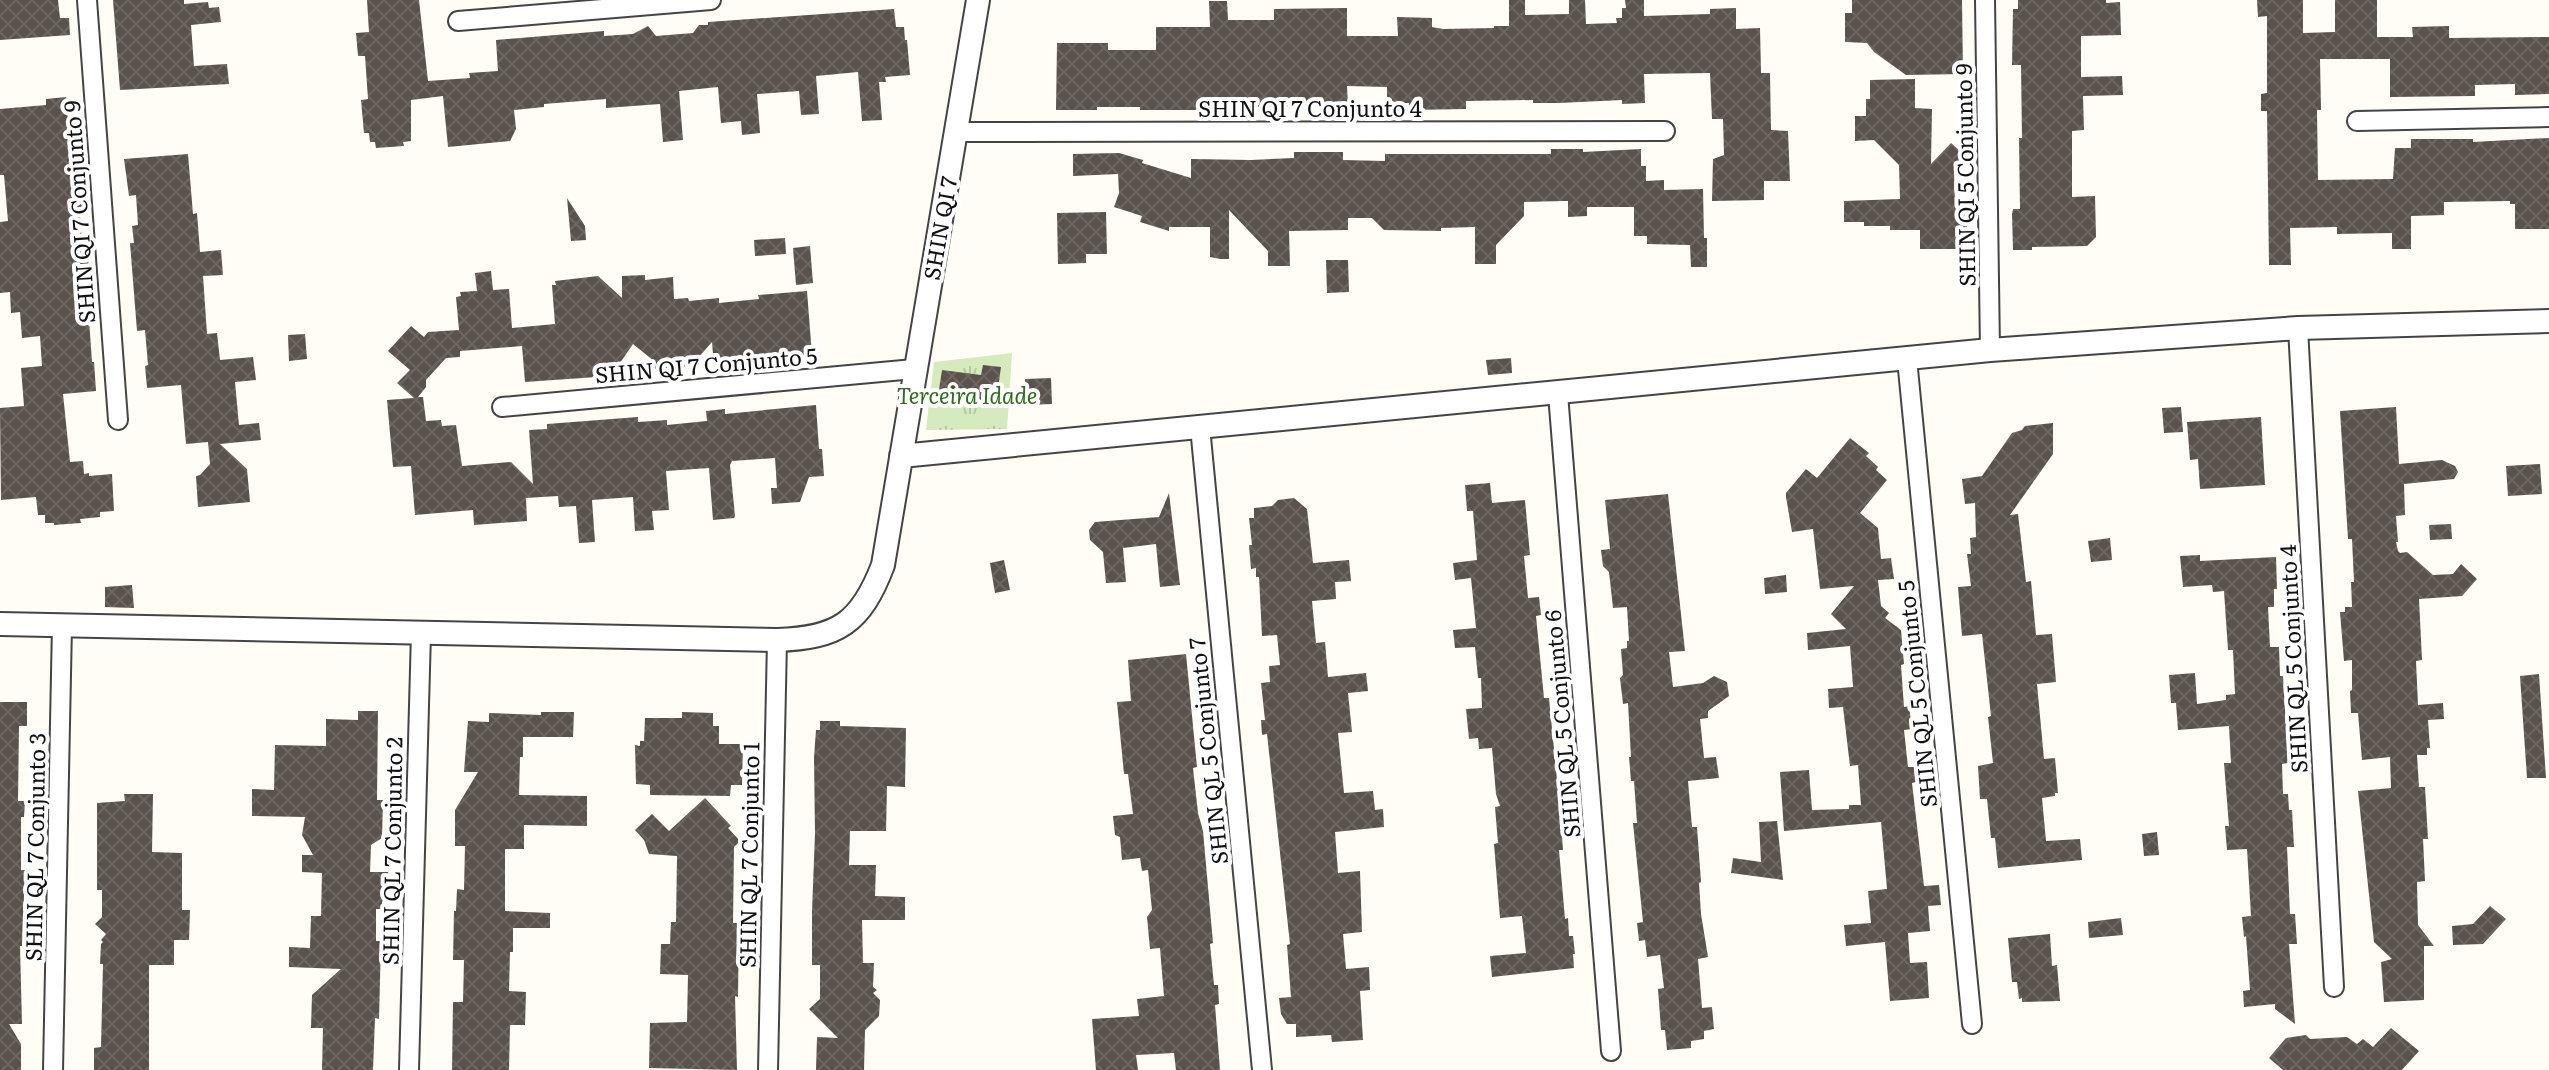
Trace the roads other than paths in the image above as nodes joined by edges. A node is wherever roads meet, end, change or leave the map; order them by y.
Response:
1 (87, 0) edge
2 (711, 0) edge
3 (978, 0) edge
4 (1985, 0) edge
5 (458, 21) dead end
6 (2549, 117) edge
7 (2357, 121) dead end
8 (1665, 131) dead end
9 (955, 132) junction
10 (2549, 321) edge
11 (2298, 328) junction
12 (1990, 350) junction
13 (1907, 359) junction
14 (914, 369) junction
15 (1558, 394) junction
16 (502, 407) dead end
17 (118, 420) dead end
18 (1200, 427) junction
19 (901, 456) junction
20 (0, 624) edge
21 (62, 625) junction
22 (421, 633) junction
23 (777, 640) junction
24 (2334, 987) dead end
25 (1972, 1024) dead end
26 (1611, 1051) dead end
27 (53, 1070) edge
28 (409, 1070) edge
29 (768, 1070) edge
30 (1262, 1070) edge

1 - 17 street, SHIN QI 7 Conjunto 9
2 - 5 street
3 - 9 street, SHIN QI 7
4 - 12 street, SHIN QI 5 Conjunto 9
6 - 7 street
8 - 9 street, SHIN QI 7 Conjunto 4
9 - 14 street, SHIN QI 7
10 - 11 street
11 - 12 street
11 - 24 street, SHIN QL 5 Conjunto 4
12 - 13 street
13 - 15 street
13 - 25 street, SHIN QL 5 Conjunto 5
14 - 16 street, SHIN QI 7 Conjunto 5
14 - 19 street, SHIN QI 7
15 - 18 street
15 - 26 street, SHIN QL 5 Conjunto 6
18 - 19 street
18 - 30 street, SHIN QL 5 Conjunto 7
19 - 23 street, SHIN QI 7
20 - 21 street, SHIN QI 7
21 - 22 street, SHIN QI 7
21 - 27 street, SHIN QL 7 Conjunto 3
22 - 23 street, SHIN QI 7
22 - 28 street, SHIN QL 7 Conjunto 2
23 - 29 street, SHIN QL 7 Conjunto 1

